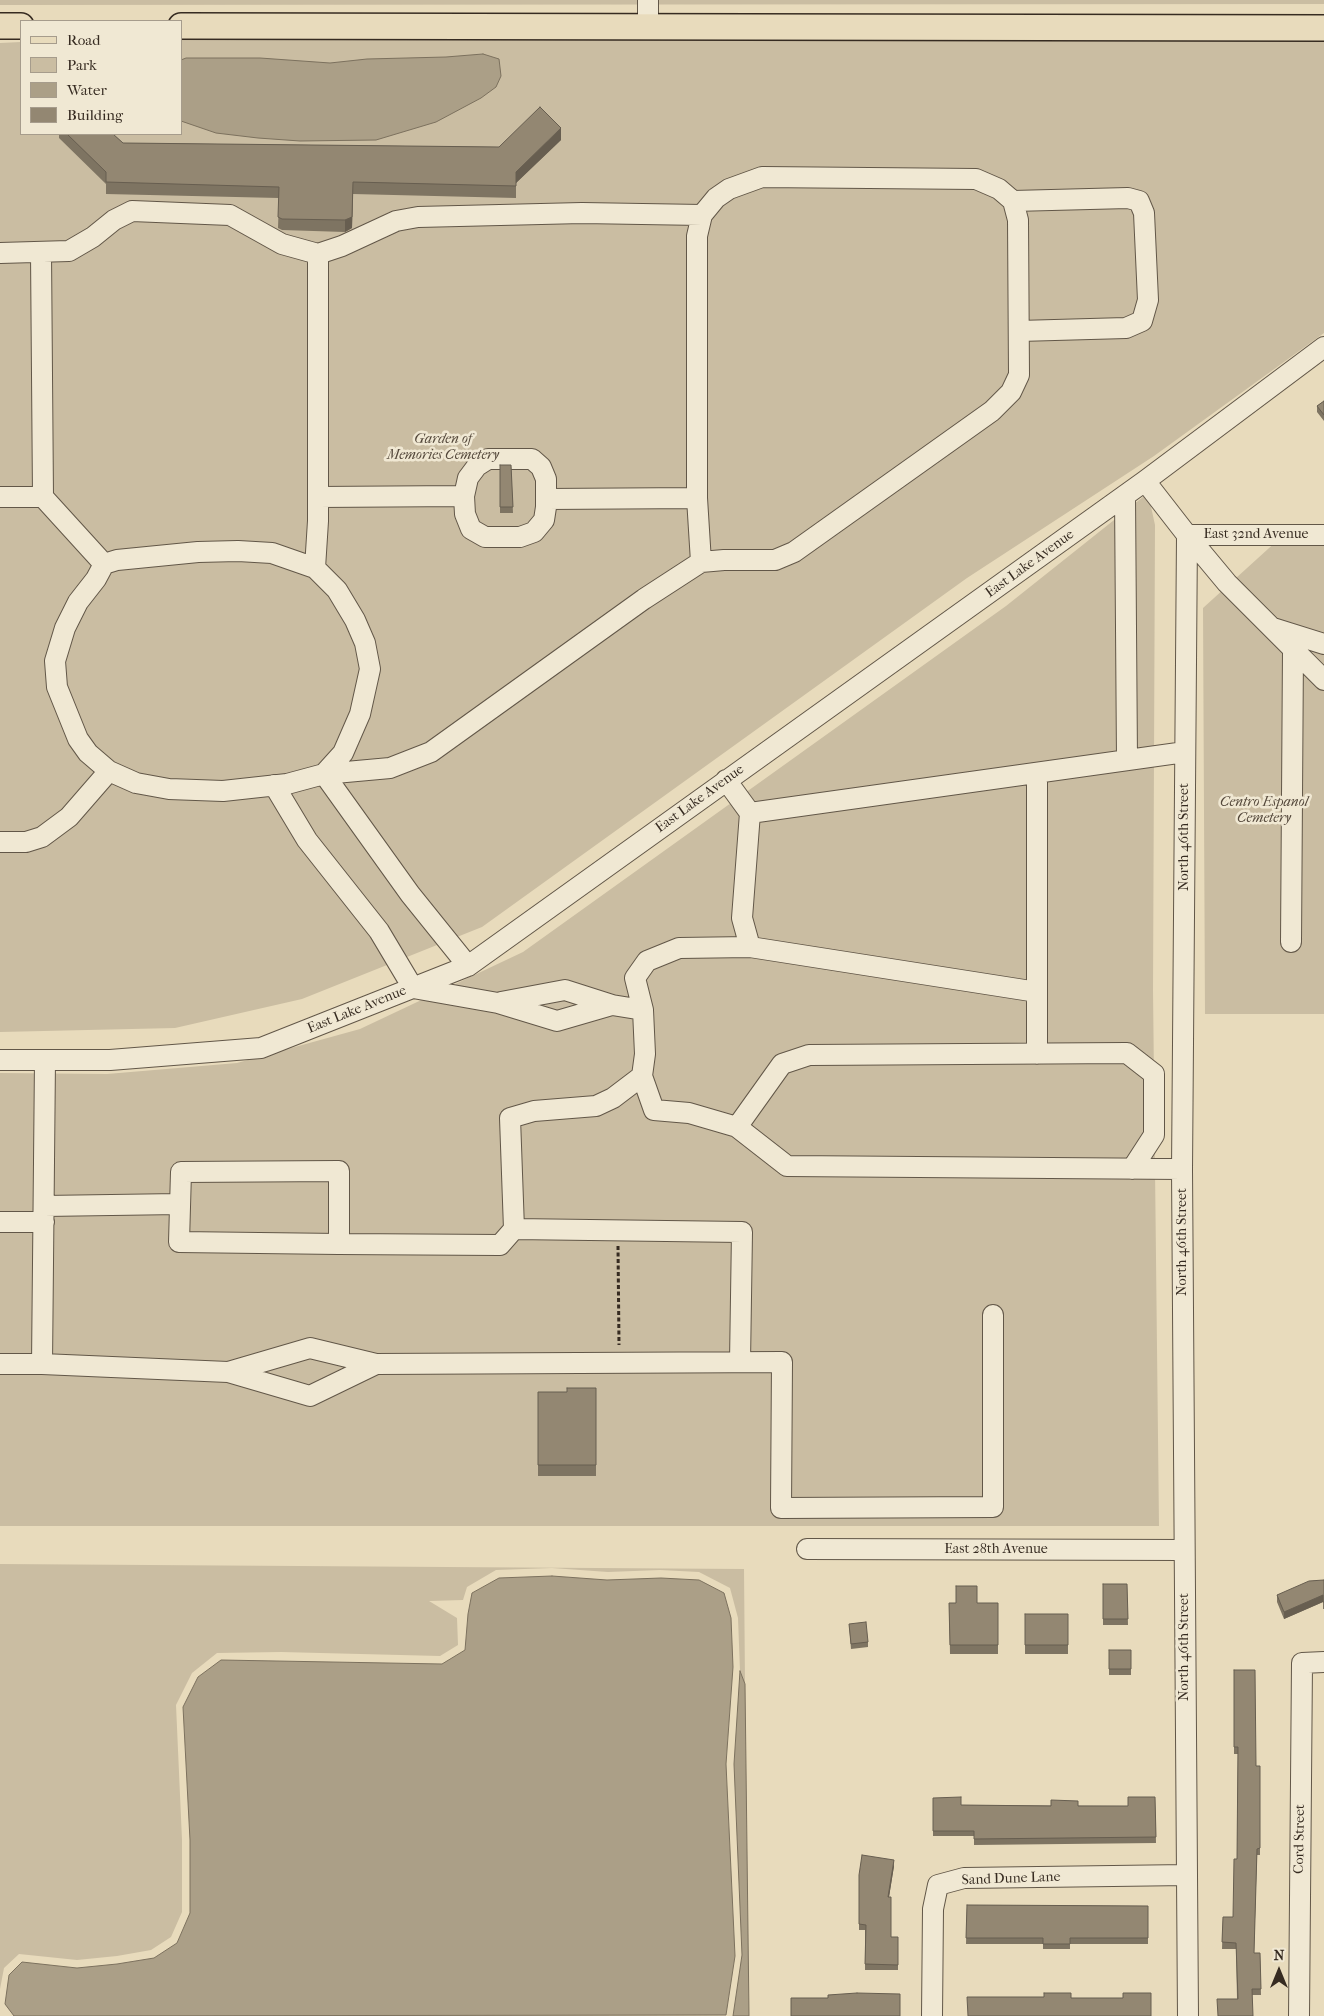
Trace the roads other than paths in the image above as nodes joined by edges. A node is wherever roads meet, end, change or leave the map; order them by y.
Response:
1 (648, 0) edge
2 (0, 26) edge
3 (20, 26) edge
4 (182, 26) edge
5 (648, 27) junction
6 (1324, 28) edge
7 (1014, 202) junction
8 (702, 215) junction
9 (0, 253) edge
10 (41, 253) junction
11 (318, 254) junction
12 (1019, 331) junction
13 (1324, 348) edge
14 (1145, 482) junction
15 (464, 496) junction
16 (1125, 496) junction
17 (0, 497) edge
18 (43, 497) junction
19 (318, 497) junction
20 (697, 498) junction
21 (547, 499) junction
22 (1187, 536) junction
23 (1324, 536) edge
24 (701, 562) junction
25 (104, 564) junction
26 (315, 568) junction
27 (1271, 627) junction
28 (1324, 644) edge
29 (1293, 650) junction
30 (1324, 680) edge
31 (1185, 752) junction
32 (1127, 760) junction
33 (109, 771) junction
34 (1037, 773) junction
35 (324, 774) junction
36 (726, 780) junction
37 (274, 786) junction
38 (750, 813) junction
39 (0, 842) edge
40 (1291, 942) dead end
41 (750, 948) junction
42 (468, 966) junction
43 (413, 988) junction
44 (1037, 992) junction
45 (498, 1003) junction
46 (612, 1005) junction
47 (643, 1010) junction
48 (1037, 1054) junction
49 (0, 1060) edge
50 (45, 1060) junction
51 (642, 1076) junction
52 (737, 1127) junction
53 (1132, 1169) junction
54 (1182, 1169) junction
55 (179, 1204) junction
56 (44, 1214) junction
57 (0, 1222) edge
58 (514, 1229) junction
59 (339, 1244) junction
60 (993, 1315) dead end
61 (740, 1362) junction
62 (0, 1364) edge
63 (42, 1364) junction
64 (376, 1364) junction
65 (228, 1372) junction
66 (807, 1549) dead end
67 (1184, 1550) junction
68 (1324, 1662) edge
69 (1187, 1876) junction
70 (932, 2016) edge
71 (1188, 2016) edge
72 (1299, 2016) edge

1 - 5 street
2 - 3 main road
4 - 5 main road
5 - 6 main road
7 - 8 street
7 - 12 street
7 - 12 street
8 - 11 street
8 - 20 street
9 - 10 street
10 - 11 street
10 - 18 street
11 - 19 street
12 - 24 street
13 - 14 street, East Lake Avenue
14 - 16 street, East Lake Avenue
14 - 22 street
15 - 19 street
15 - 21 street
15 - 21 street
16 - 32 street
16 - 36 street, East Lake Avenue
17 - 18 street
18 - 25 street
19 - 26 street
20 - 21 street
20 - 24 street
22 - 23 street, East 32nd Avenue
22 - 27 street
22 - 31 street, North 46th Street
24 - 35 street
25 - 26 street
25 - 33 street
26 - 35 street
27 - 28 street
27 - 29 street
29 - 30 street
29 - 40 street
31 - 32 street
31 - 54 street, North 46th Street
32 - 34 street
33 - 37 street
33 - 39 street
34 - 38 street
34 - 44 street
35 - 37 street
35 - 42 street
36 - 38 street
36 - 42 street, East Lake Avenue
37 - 43 street
38 - 41 street
41 - 44 street
41 - 47 street
42 - 43 street, East Lake Avenue
43 - 45 street
43 - 50 street, East Lake Avenue
44 - 48 street
45 - 46 street
45 - 46 street
46 - 47 street
47 - 51 street
48 - 52 street
48 - 53 street
49 - 50 street, East Lake Avenue
50 - 56 street
51 - 52 street
51 - 58 street
52 - 53 street
53 - 54 street
54 - 67 street, North 46th Street
55 - 56 street
55 - 59 street
55 - 59 street
56 - 57 street
56 - 63 street
58 - 59 street
58 - 61 street
60 - 61 street
61 - 64 street
62 - 63 street
63 - 65 street
64 - 65 street
64 - 65 street
66 - 67 street, East 28th Avenue
67 - 69 street, North 46th Street
68 - 72 street, Cord Street
69 - 70 street, Sand Dune Lane
69 - 71 street, North 46th Street

